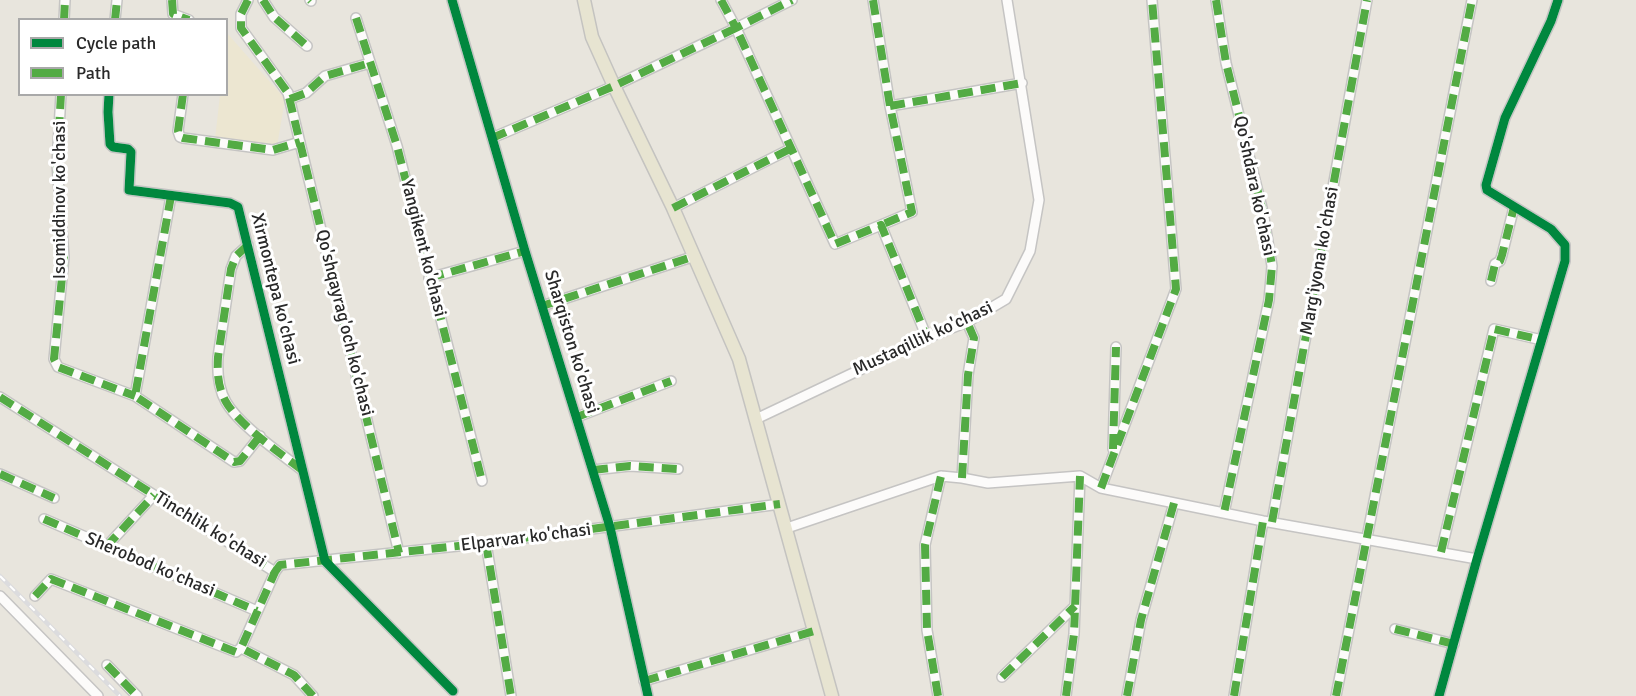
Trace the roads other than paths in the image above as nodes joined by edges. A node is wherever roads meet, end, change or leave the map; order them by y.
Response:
1 (65, 0) edge
2 (117, 0) edge
3 (172, 0) edge
4 (248, 0) edge
5 (263, 0) edge
6 (453, 0) edge
7 (584, 0) edge
8 (721, 0) edge
9 (792, 0) edge
10 (873, 0) edge
11 (1007, 0) edge
12 (1152, 0) edge
13 (1217, 0) edge
14 (1367, 0) edge
15 (1472, 0) edge
16 (1558, 0) edge
17 (64, 18) edge
18 (115, 18) edge
19 (184, 18) edge
20 (356, 18) dead end
21 (736, 28) junction
22 (307, 46) dead end
23 (370, 63) junction
24 (1022, 83) junction
25 (614, 86) junction
26 (61, 96) edge
27 (109, 96) edge
28 (183, 96) edge
29 (289, 96) junction
30 (891, 106) junction
31 (492, 138) junction
32 (300, 142) junction
33 (790, 149) junction
34 (171, 196) junction
35 (1514, 207) junction
36 (674, 208) junction
37 (881, 225) junction
38 (249, 245) junction
39 (525, 251) junction
40 (695, 256) junction
41 (429, 278) junction
42 (1491, 281) dead end
43 (542, 306) junction
44 (967, 322) junction
45 (927, 338) junction
46 (1542, 340) junction
47 (1116, 347) dead end
48 (670, 381) dead end
49 (135, 396) junction
50 (0, 397) edge
51 (577, 417) junction
52 (756, 418) junction
53 (260, 436) junction
54 (1112, 458) junction
55 (678, 469) dead end
56 (302, 470) junction
57 (593, 470) junction
58 (0, 474) edge
59 (941, 476) junction
60 (1080, 476) junction
61 (962, 478) junction
62 (482, 481) dead end
63 (1101, 488) junction
64 (154, 495) junction
65 (54, 498) dead end
66 (1174, 503) junction
67 (780, 504) junction
68 (1224, 513) junction
69 (44, 519) dead end
70 (1268, 522) junction
71 (610, 526) junction
72 (787, 528) junction
73 (1367, 538) junction
74 (486, 543) junction
75 (106, 547) junction
76 (1441, 552) junction
77 (399, 553) junction
78 (1477, 559) junction
79 (325, 561) junction
80 (275, 572) junction
81 (0, 596) edge
82 (35, 596) dead end
83 (1075, 606) junction
84 (257, 611) junction
85 (1395, 629) dead end
86 (814, 631) junction
87 (1454, 644) junction
88 (241, 648) junction
89 (107, 665) dead end
90 (1002, 677) dead end
91 (644, 681) junction
92 (453, 691) dead end
93 (98, 696) edge
94 (137, 696) edge
95 (313, 696) edge
96 (511, 696) edge
97 (648, 696) edge
98 (832, 696) edge
99 (938, 696) edge
100 (1066, 696) edge
101 (1127, 696) edge
102 (1234, 696) edge
103 (1336, 696) edge
104 (1439, 696) edge

1 - 17 street
2 - 18 street
3 - 19 street
4 - 29 street
5 - 22 street
6 - 31 street, Sharqiston ko'chasi
7 - 25 main road
8 - 21 street
9 - 21 street
10 - 30 street
11 - 24 street, Mustaqillik ko'chasi
12 - 54 street
13 - 68 street, Qo'shdara ko'chasi
14 - 70 street, Marg'iyona ko'chasi
15 - 73 street
16 - 35 street
20 - 23 street, Yangikent ko'chasi
21 - 25 street
21 - 33 street
23 - 29 street
23 - 41 street, Yangikent ko'chasi
24 - 30 street
24 - 44 street, Mustaqillik ko'chasi
25 - 31 street
25 - 36 main road
26 - 49 street, Isomiddinov ko'chasi
27 - 34 street, Xirmontepa ko'chasi
28 - 32 street
29 - 32 street, Qo'shqayrag'och ko'chasi
30 - 37 street
31 - 39 street, Sharqiston ko'chasi
32 - 77 street, Qo'shqayrag'och ko'chasi
33 - 36 street
33 - 37 street
34 - 38 street, Xirmontepa ko'chasi
34 - 49 street
35 - 42 street
35 - 46 street
36 - 40 main road
37 - 45 street
38 - 53 street
38 - 56 street, Xirmontepa ko'chasi
39 - 41 street
39 - 43 street, Sharqiston ko'chasi
40 - 43 street
40 - 52 main road
41 - 62 street, Yangikent ko'chasi
43 - 51 street, Sharqiston ko'chasi
44 - 45 street, Mustaqillik ko'chasi
44 - 61 street
45 - 52 street, Mustaqillik ko'chasi
46 - 76 street
46 - 78 street
47 - 54 street
48 - 51 street
49 - 53 street, Isomiddinov ko'chasi
50 - 64 street, Tinchlik ko'chasi
51 - 57 street, Sharqiston ko'chasi
52 - 67 main road
53 - 56 street
54 - 63 street
55 - 57 street
56 - 79 street, Xirmontepa ko'chasi
57 - 71 street, Sharqiston ko'chasi
58 - 65 street
59 - 61 street
59 - 72 street
59 - 99 street
60 - 61 street
60 - 63 street
60 - 83 street
63 - 66 street
64 - 75 street
64 - 80 street, Tinchlik ko'chasi
66 - 68 street
66 - 101 street
67 - 71 street, Elparvar ko'chasi
67 - 72 main road
68 - 70 street
69 - 75 street, Sherobod ko'chasi
70 - 73 street
70 - 102 street, Marg'iyona ko'chasi
71 - 74 street, Elparvar ko'chasi
71 - 91 street, Sharqiston ko'chasi
72 - 86 main road
73 - 76 street
73 - 103 street
74 - 77 street, Elparvar ko'chasi
74 - 96 street
75 - 84 street, Sherobod ko'chasi
76 - 78 street
77 - 79 street, Elparvar ko'chasi
78 - 87 street
79 - 80 street, Elparvar ko'chasi
79 - 92 street
80 - 84 street, Tinchlik ko'chasi
81 - 93 street
82 - 88 street
83 - 90 street
83 - 100 street
84 - 88 street, Tinchlik ko'chasi
85 - 87 street
86 - 91 street
86 - 98 main road
87 - 104 street
88 - 95 street
89 - 94 street
91 - 97 street, Sharqiston ko'chasi

